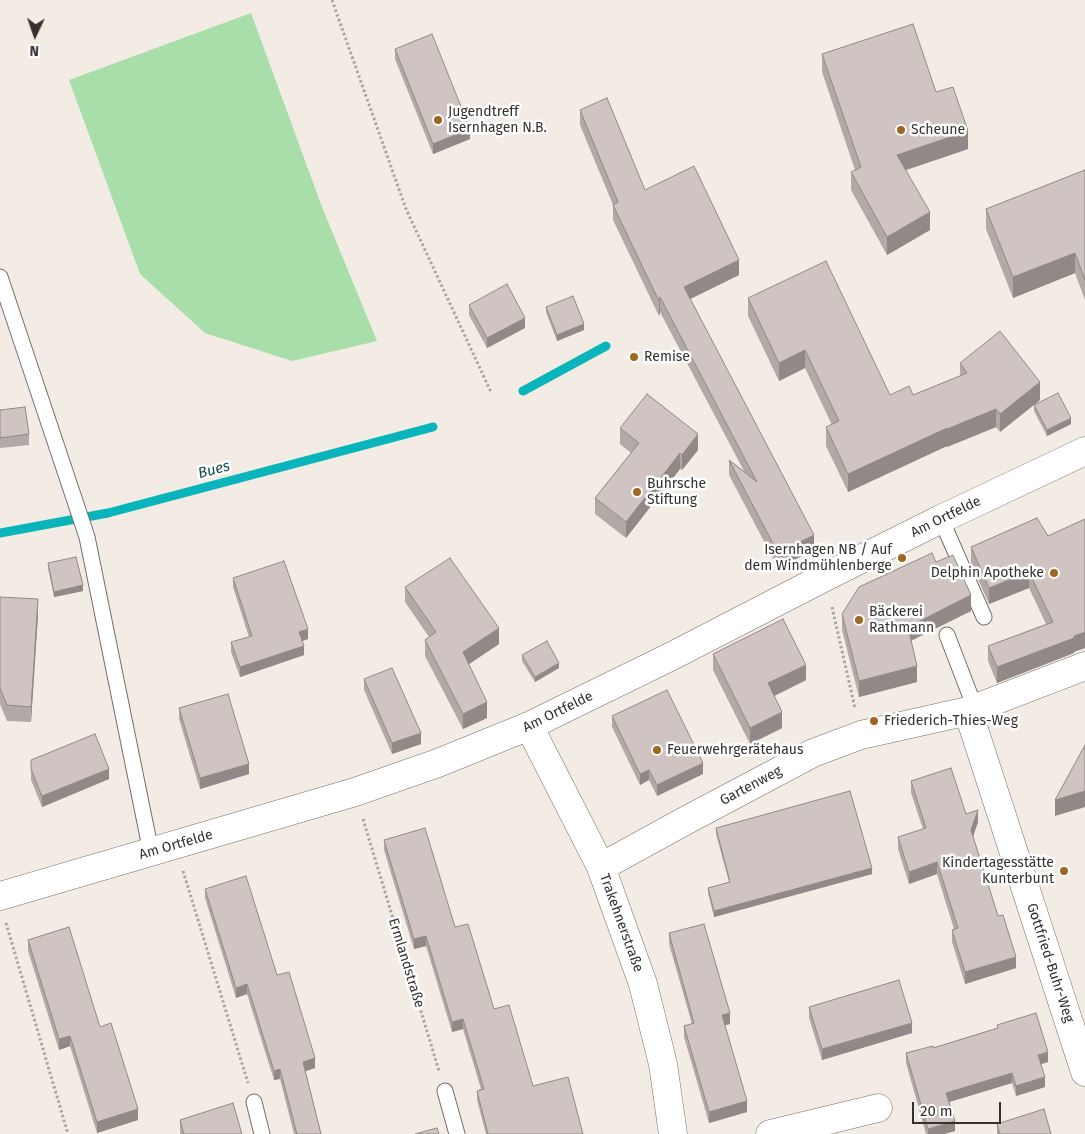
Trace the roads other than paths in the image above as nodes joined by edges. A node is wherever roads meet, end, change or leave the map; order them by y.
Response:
1 (0, 276) edge
2 (1085, 451) edge
3 (941, 519) junction
4 (984, 618) dead end
5 (947, 635) dead end
6 (1085, 666) edge
7 (971, 710) junction
8 (529, 726) junction
9 (163, 848) junction
10 (601, 867) junction
11 (3, 908) edge
12 (1085, 1072) edge
13 (445, 1091) road end
14 (254, 1102) road end
15 (878, 1108) dead end
16 (262, 1134) edge
17 (457, 1134) edge
18 (673, 1134) edge
19 (770, 1134) edge

1 - 9 lane
2 - 3 street, Am Ortfelde
3 - 4 lane
3 - 8 street, Am Ortfelde
5 - 7 lane
6 - 7 street, Gartenweg
7 - 10 street, Gartenweg
7 - 12 street, Gottfried-Buhr-Weg
8 - 9 street, Am Ortfelde
8 - 10 street, Trakehnerstraße
9 - 11 street, Am Ortfelde
10 - 18 street, Trakehnerstraße
13 - 17 lane
14 - 16 lane
15 - 19 street

